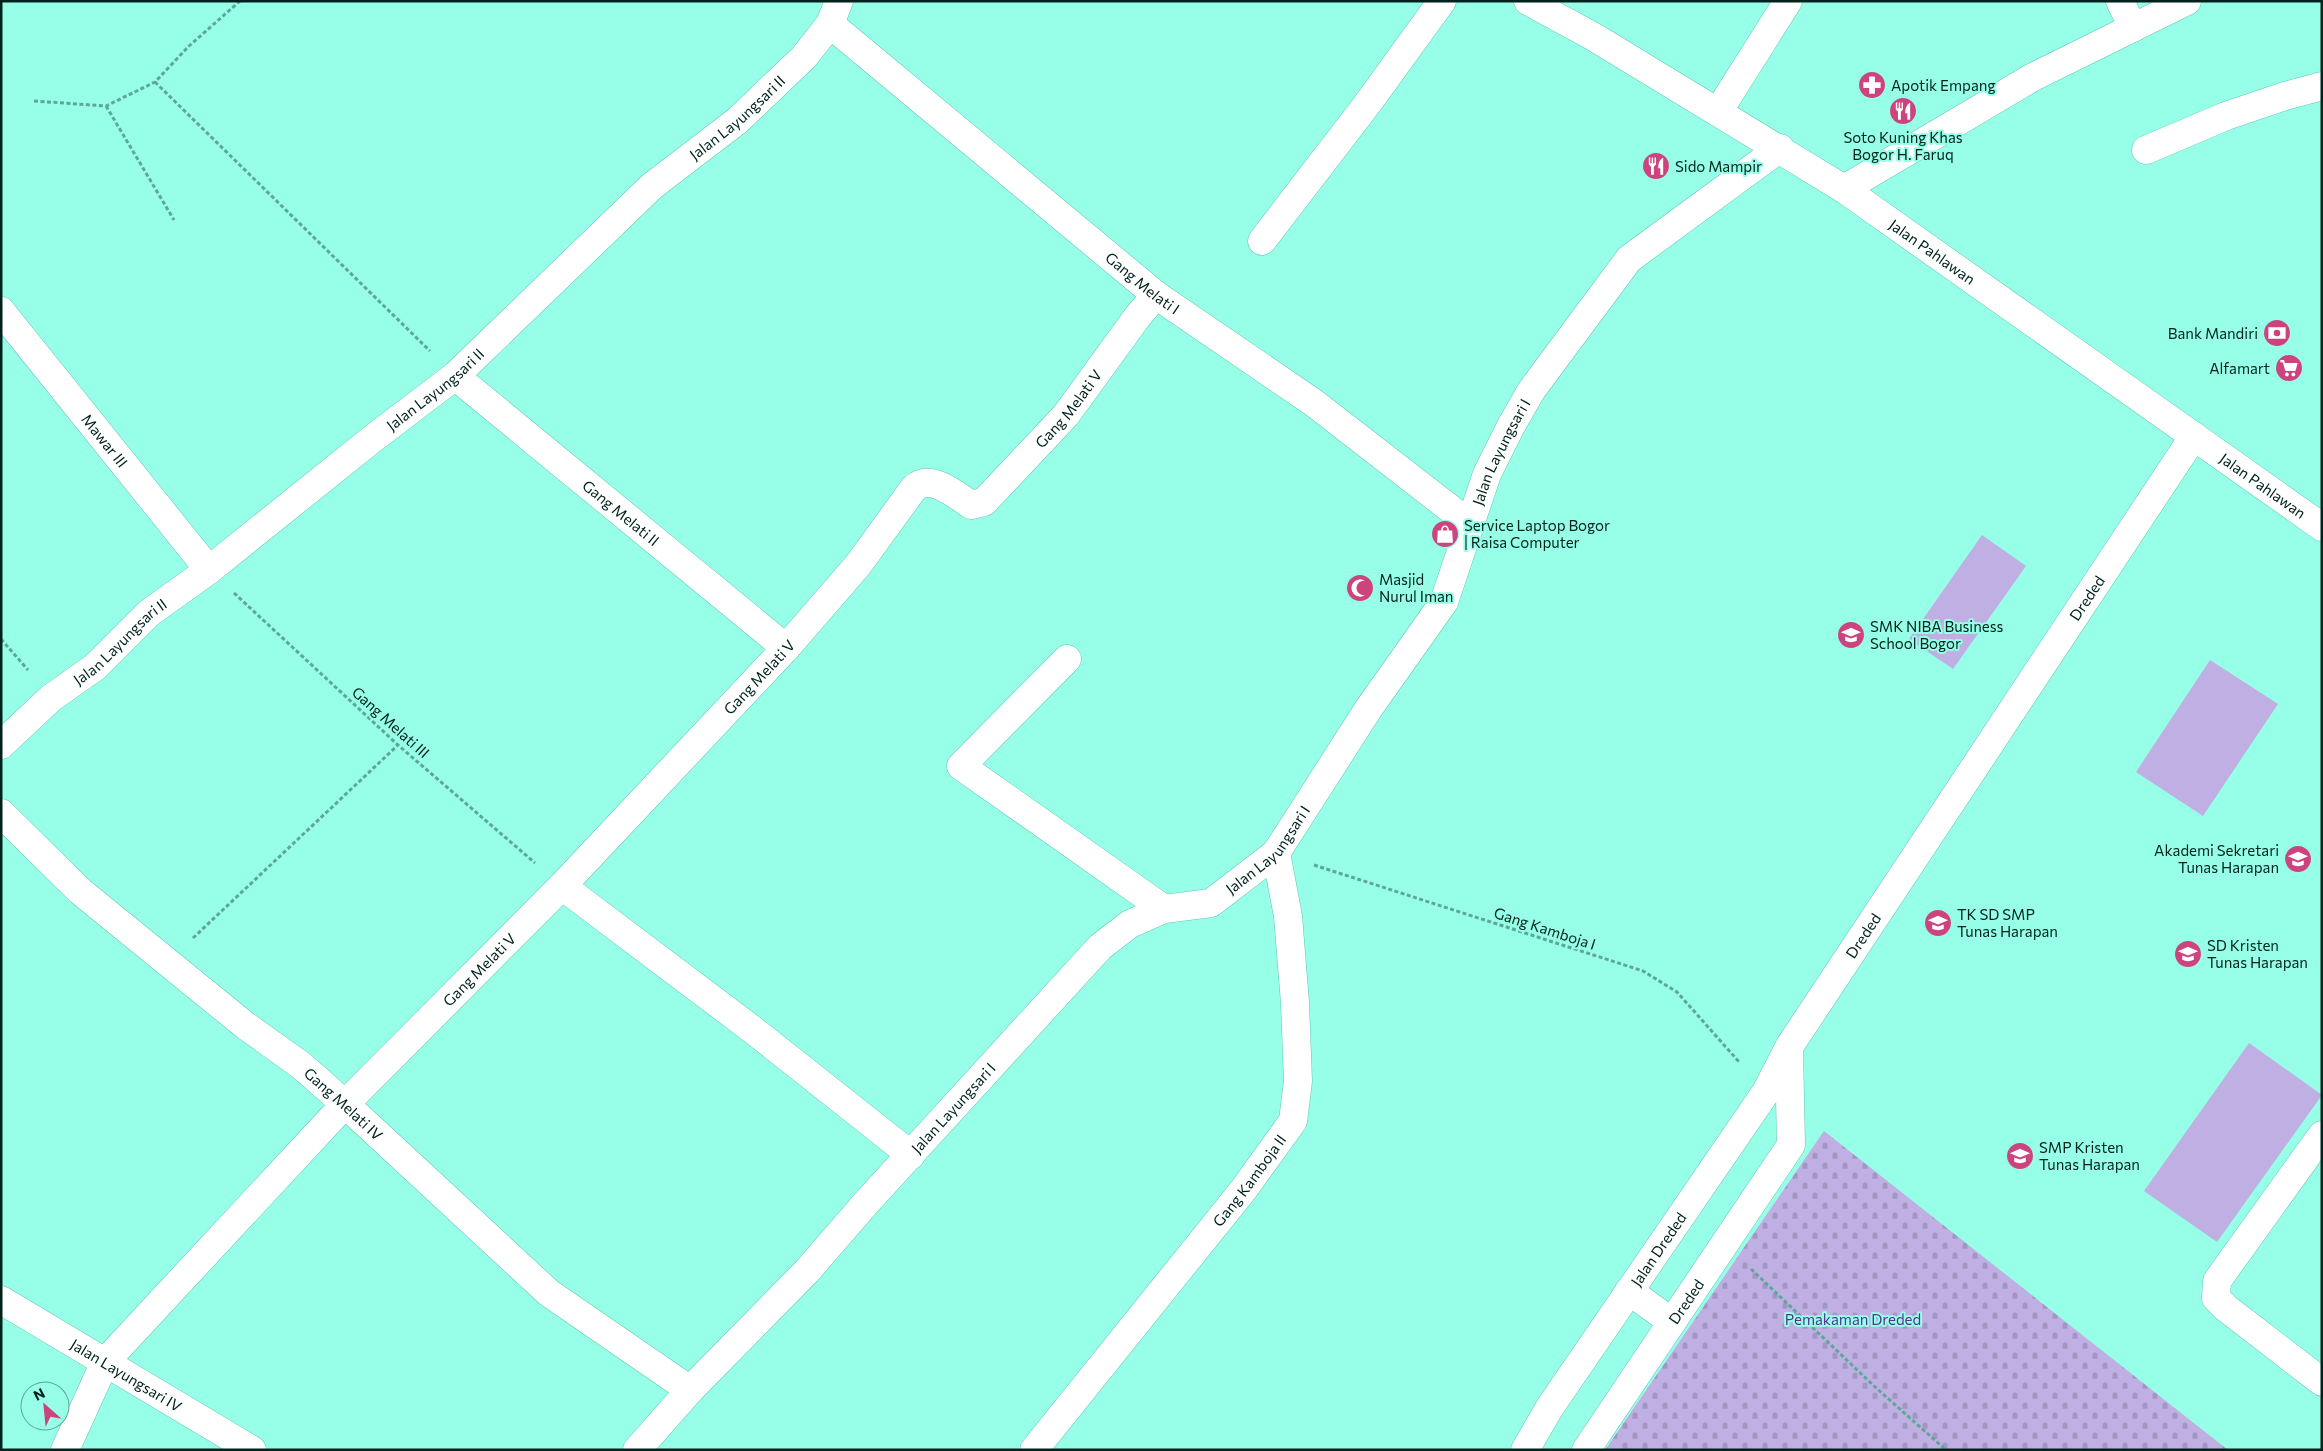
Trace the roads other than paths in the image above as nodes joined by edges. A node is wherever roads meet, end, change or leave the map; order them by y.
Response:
1 (1442, 1) edge
2 (1528, 1) edge
3 (1788, 1) edge
4 (2120, 1) edge
5 (2188, 1) edge
6 (835, 13) edge
7 (2133, 28) junction
8 (2322, 86) edge
9 (1718, 112) junction
10 (1780, 148) junction
11 (2146, 150) dead end
12 (1844, 189) junction
13 (1262, 241) dead end
14 (1156, 295) junction
15 (1, 311) edge
16 (455, 376) junction
17 (2194, 436) junction
18 (1470, 524) junction
19 (2322, 527) edge
20 (209, 570) junction
21 (786, 648) junction
22 (1067, 659) dead end
23 (1, 745) edge
24 (1, 813) edge
25 (1276, 852) junction
26 (562, 886) junction
27 (1164, 909) junction
28 (1789, 1047) junction
29 (346, 1104) junction
30 (2322, 1135) edge
31 (911, 1155) junction
32 (1629, 1291) junction
33 (1, 1300) edge
34 (1672, 1322) junction
35 (105, 1362) junction
36 (2320, 1376) edge
37 (690, 1390) junction
38 (65, 1450) edge
39 (252, 1450) edge
40 (637, 1450) edge
41 (1034, 1450) edge
42 (1525, 1450) edge
43 (1586, 1450) edge

1 - 13 street
2 - 9 street, Jalan Pahlawan
3 - 9 street
4 - 7 street
5 - 7 street
6 - 14 street, Gang Melati I
6 - 16 street, Jalan Layungsari II
7 - 12 street
8 - 11 street
9 - 10 street, Jalan Pahlawan
10 - 12 street, Jalan Pahlawan
10 - 18 street, Jalan Layungsari I
12 - 17 street, Jalan Pahlawan
14 - 18 street, Gang Melati I
14 - 21 street, Gang Melati V
15 - 20 street, Mawar III
16 - 20 street, Jalan Layungsari II
16 - 21 street, Gang Melati II
17 - 19 street, Jalan Pahlawan
17 - 28 street, Dreded
18 - 25 street, Jalan Layungsari I
20 - 23 street, Jalan Layungsari II
21 - 26 street, Gang Melati V
22 - 27 street
24 - 29 street, Gang Melati IV
25 - 27 street, Jalan Layungsari I
25 - 41 street, Gang Kamboja II
26 - 29 street, Gang Melati V
26 - 31 street
27 - 31 street, Jalan Layungsari I
28 - 32 street, Jalan Dreded
28 - 34 street, Dreded
29 - 35 street, Gang Melati V
29 - 37 street, Gang Melati IV
30 - 36 street
31 - 37 street, Jalan Layungsari I
32 - 34 street
32 - 42 street, Jalan Dreded
33 - 35 street, Jalan Layungsari IV
34 - 43 street, Dreded
35 - 38 street, Gang Melati V
35 - 39 street, Jalan Layungsari IV
37 - 40 street, Jalan Layungsari I

